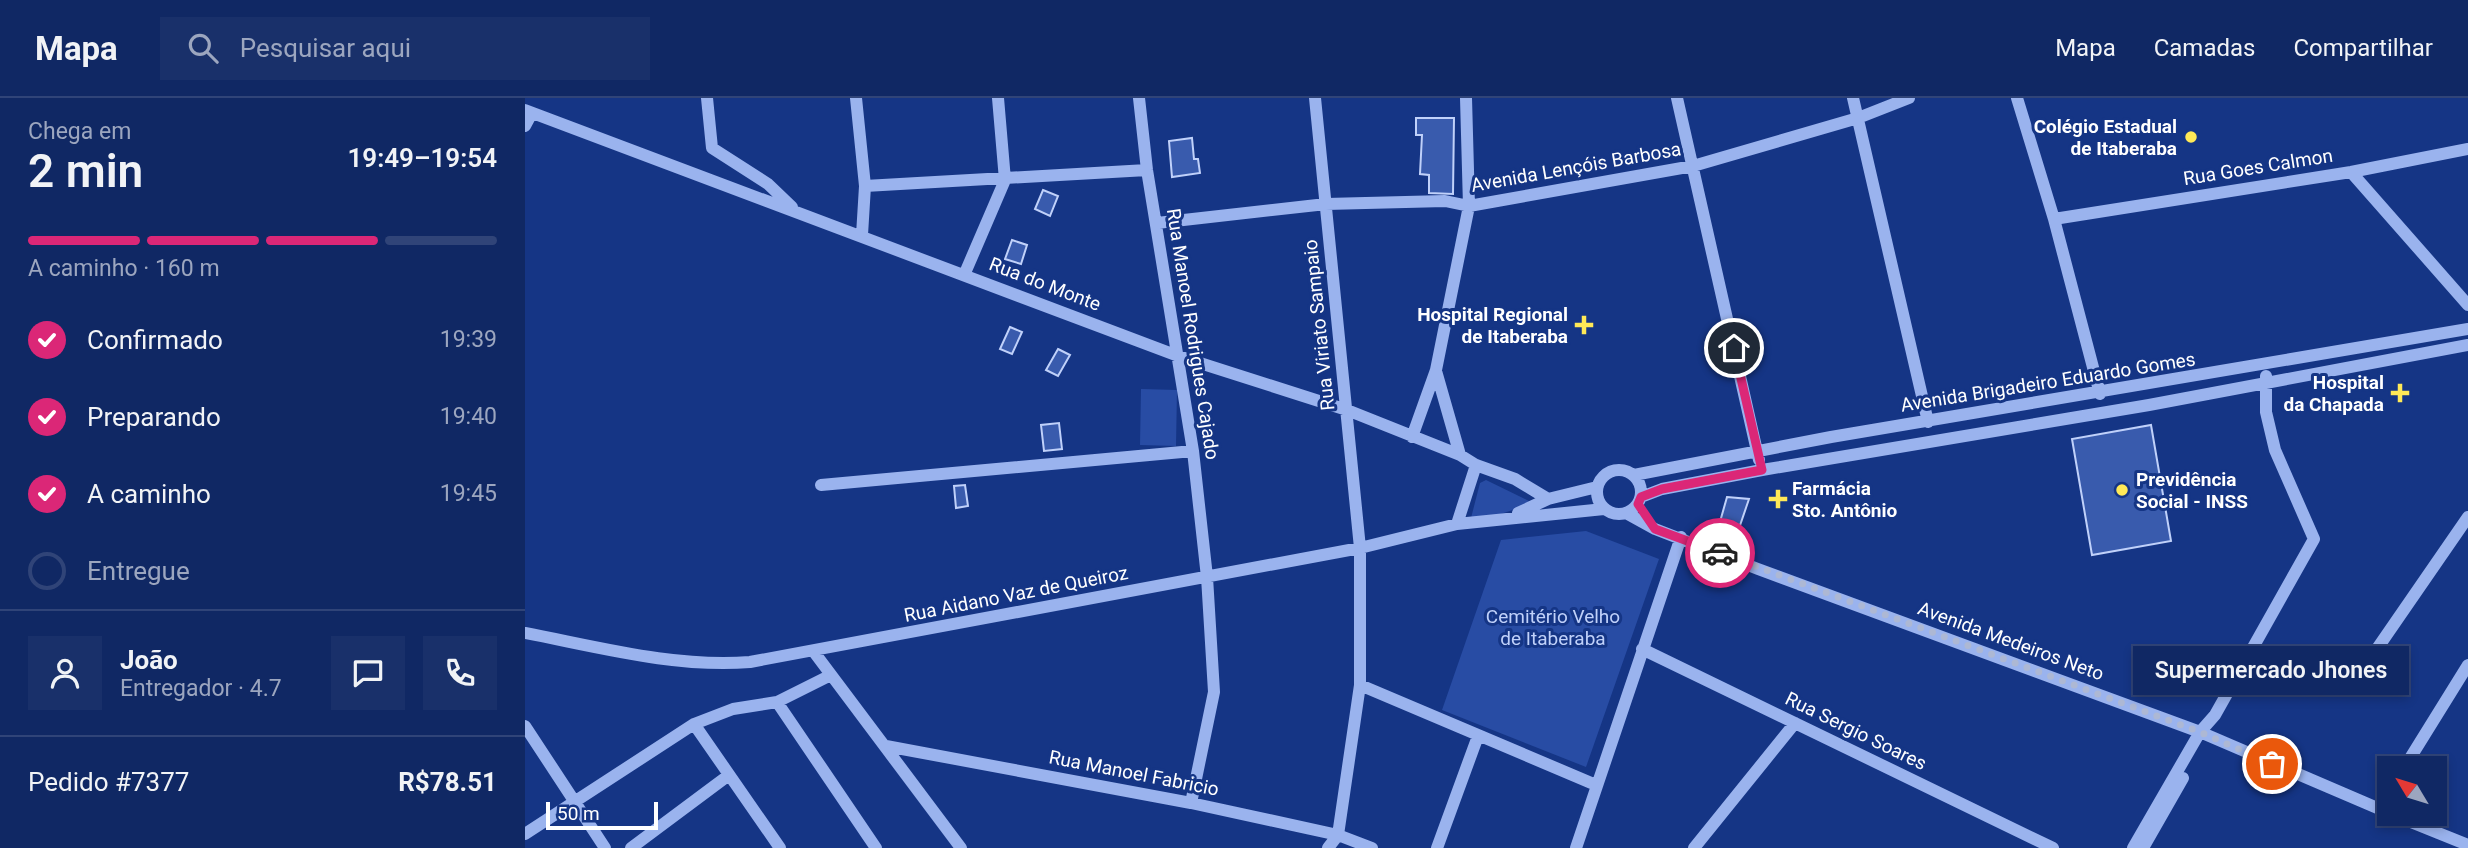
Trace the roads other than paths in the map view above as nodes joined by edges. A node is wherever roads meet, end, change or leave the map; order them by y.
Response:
1 (707, 98) edge
2 (856, 98) edge
3 (998, 98) edge
4 (1139, 98) edge
5 (1315, 98) edge
6 (1466, 98) edge
7 (1677, 98) edge
8 (1853, 98) edge
9 (1909, 98) edge
10 (2017, 98) edge
11 (529, 112) edge
12 (1858, 118) junction
13 (525, 126) edge
14 (2468, 149) edge
15 (1693, 166) junction
16 (1147, 170) junction
17 (2351, 172) junction
18 (1005, 180) junction
19 (865, 186) junction
20 (1326, 204) junction
21 (1469, 206) junction
22 (795, 210) junction
23 (2054, 219) junction
24 (1157, 222) junction
25 (862, 235) junction
26 (965, 273) junction
27 (2468, 305) edge
28 (2468, 329) edge
29 (2393, 341) junction
30 (2468, 345) edge
31 (2325, 353) junction
32 (1178, 356) junction
33 (2394, 358) junction
34 (2266, 365) junction
35 (2327, 369) junction
36 (1436, 370) junction
37 (2267, 382) junction
38 (2100, 394) junction
39 (2083, 397) junction
40 (1347, 410) junction
41 (2087, 416) junction
42 (1928, 422) junction
43 (1412, 437) junction
44 (1832, 437) junction
45 (1193, 451) junction
46 (1756, 452) junction
47 (1460, 455) junction
48 (1835, 459) junction
49 (1698, 462) junction
50 (1476, 465) junction
51 (1762, 470) junction
52 (1634, 475) junction
53 (1703, 481) junction
54 (821, 485) dead end
55 (1597, 487) junction
56 (1548, 499) junction
57 (1639, 500) junction
58 (1604, 509) junction
59 (1626, 513) junction
60 (1511, 517) junction
61 (2468, 517) edge
62 (1457, 524) junction
63 (1655, 529) junction
64 (1681, 537) junction
65 (1360, 548) junction
66 (1207, 577) junction
67 (525, 633) edge
68 (1642, 649) junction
69 (814, 652) junction
70 (2468, 666) edge
71 (2361, 672) dead end
72 (829, 676) junction
73 (1360, 685) junction
74 (777, 702) junction
75 (1795, 723) junction
76 (694, 724) junction
77 (525, 726) edge
78 (2204, 734) junction
79 (1478, 736) junction
80 (885, 746) junction
81 (2412, 756) edge
82 (729, 775) junction
83 (1596, 785) junction
84 (574, 802) junction
85 (1191, 803) junction
86 (2377, 808) edge
87 (2422, 826) edge
88 (525, 834) edge
89 (1338, 835) junction
90 (2464, 842) edge
91 (605, 848) edge
92 (631, 848) edge
93 (780, 848) edge
94 (876, 848) edge
95 (961, 848) edge
96 (1328, 848) edge
97 (1372, 848) edge
98 (1437, 848) edge
99 (1576, 848) edge
100 (1695, 848) edge
101 (2053, 848) edge
102 (2133, 848) edge
103 (2143, 848) edge

1 - 22 street
2 - 19 street
3 - 18 street
4 - 16 street, Rua Manoel Rodrigues Cajado
5 - 20 street, Rua Viriato Sampaio
6 - 21 street
7 - 15 street
8 - 12 street
9 - 12 street, Avenida Lençóis Barbosa
10 - 23 street
11 - 13 street
11 - 22 street, Rua do Monte
12 - 15 street, Avenida Lençóis Barbosa
12 - 42 street
14 - 17 street, Rua Goes Calmon
15 - 21 street, Avenida Lençóis Barbosa
15 - 46 street
16 - 18 street
16 - 24 street, Rua Manoel Rodrigues Cajado
17 - 23 street, Rua Goes Calmon
17 - 27 street
18 - 19 street
18 - 26 street
19 - 25 street
20 - 21 street, Avenida Lençóis Barbosa
20 - 24 street, Avenida Lençóis Barbosa
20 - 40 street, Rua Viriato Sampaio
21 - 36 street
22 - 25 street, Rua do Monte
23 - 38 street
24 - 32 street, Rua Manoel Rodrigues Cajado
25 - 26 street, Rua do Monte
26 - 32 street, Rua do Monte
28 - 29 street, Avenida Brigadeiro Eduardo Gomes
29 - 31 street, Avenida Brigadeiro Eduardo Gomes
29 - 33 street
30 - 33 street, Avenida Brigadeiro Eduardo Gomes
31 - 34 street, Avenida Brigadeiro Eduardo Gomes
31 - 35 street
32 - 40 street, Rua do Monte
32 - 45 street, Rua Manoel Rodrigues Cajado
33 - 35 street, Avenida Brigadeiro Eduardo Gomes
34 - 37 street
34 - 38 street, Avenida Brigadeiro Eduardo Gomes
35 - 37 street, Avenida Brigadeiro Eduardo Gomes
36 - 43 street
36 - 47 street
37 - 41 street, Avenida Brigadeiro Eduardo Gomes
37 - 78 street
38 - 39 street, Avenida Brigadeiro Eduardo Gomes
39 - 41 street
39 - 42 street, Avenida Brigadeiro Eduardo Gomes
40 - 43 street, Rua do Monte
40 - 65 street, Rua Viriato Sampaio
41 - 48 street, Avenida Brigadeiro Eduardo Gomes
42 - 44 street, Avenida Brigadeiro Eduardo Gomes
43 - 47 street, Rua do Monte
44 - 46 street, Avenida Brigadeiro Eduardo Gomes
44 - 48 street
45 - 54 street
45 - 66 street, Rua Manoel Rodrigues Cajado
46 - 49 street, Avenida Brigadeiro Eduardo Gomes
46 - 51 street
47 - 50 street, Rua do Monte
48 - 51 street, Avenida Brigadeiro Eduardo Gomes
49 - 52 street, Avenida Brigadeiro Eduardo Gomes
49 - 53 street
50 - 56 street, Rua do Monte
50 - 62 street
51 - 53 street, Avenida Brigadeiro Eduardo Gomes
52 - 55 street
52 - 57 street
53 - 57 street, Avenida Brigadeiro Eduardo Gomes
55 - 56 street, Rua Aidano Vaz de Queiroz
55 - 58 street
56 - 60 street, Rua Aidano Vaz de Queiroz
57 - 59 street
57 - 63 street
58 - 59 street
58 - 60 street, Rua Aidano Vaz de Queiroz
59 - 63 street, Avenida Medeiros Neto
60 - 62 street, Rua Aidano Vaz de Queiroz
61 - 71 street
62 - 65 street, Rua Aidano Vaz de Queiroz
63 - 64 street, Avenida Medeiros Neto
64 - 68 street
64 - 78 street, Avenida Medeiros Neto
65 - 66 street, Rua Aidano Vaz de Queiroz
65 - 73 street, Rua Viriato Sampaio
66 - 69 street, Rua Aidano Vaz de Queiroz
66 - 85 street, Rua Manoel Rodrigues Cajado
67 - 69 street, Rua Aidano Vaz de Queiroz
68 - 75 street, Rua Sergio Soares
68 - 83 street
69 - 72 street
70 - 81 street
72 - 74 street
72 - 80 street
73 - 79 street
73 - 89 street, Rua Viriato Sampaio
74 - 76 street
74 - 94 street
75 - 100 street
75 - 101 street, Rua Sergio Soares
76 - 82 street
76 - 84 street
77 - 84 street
78 - 86 street, Avenida Medeiros Neto
78 - 102 street
78 - 103 street
79 - 83 street
79 - 98 street
80 - 85 street, Rua Manoel Fabricio
80 - 95 street
82 - 92 street
82 - 93 street
83 - 99 street
84 - 88 street
84 - 91 street
85 - 89 street, Rua Manoel Fabricio
87 - 90 street, Avenida Medeiros Neto
89 - 96 street
89 - 97 street, Rua Manoel Fabricio

